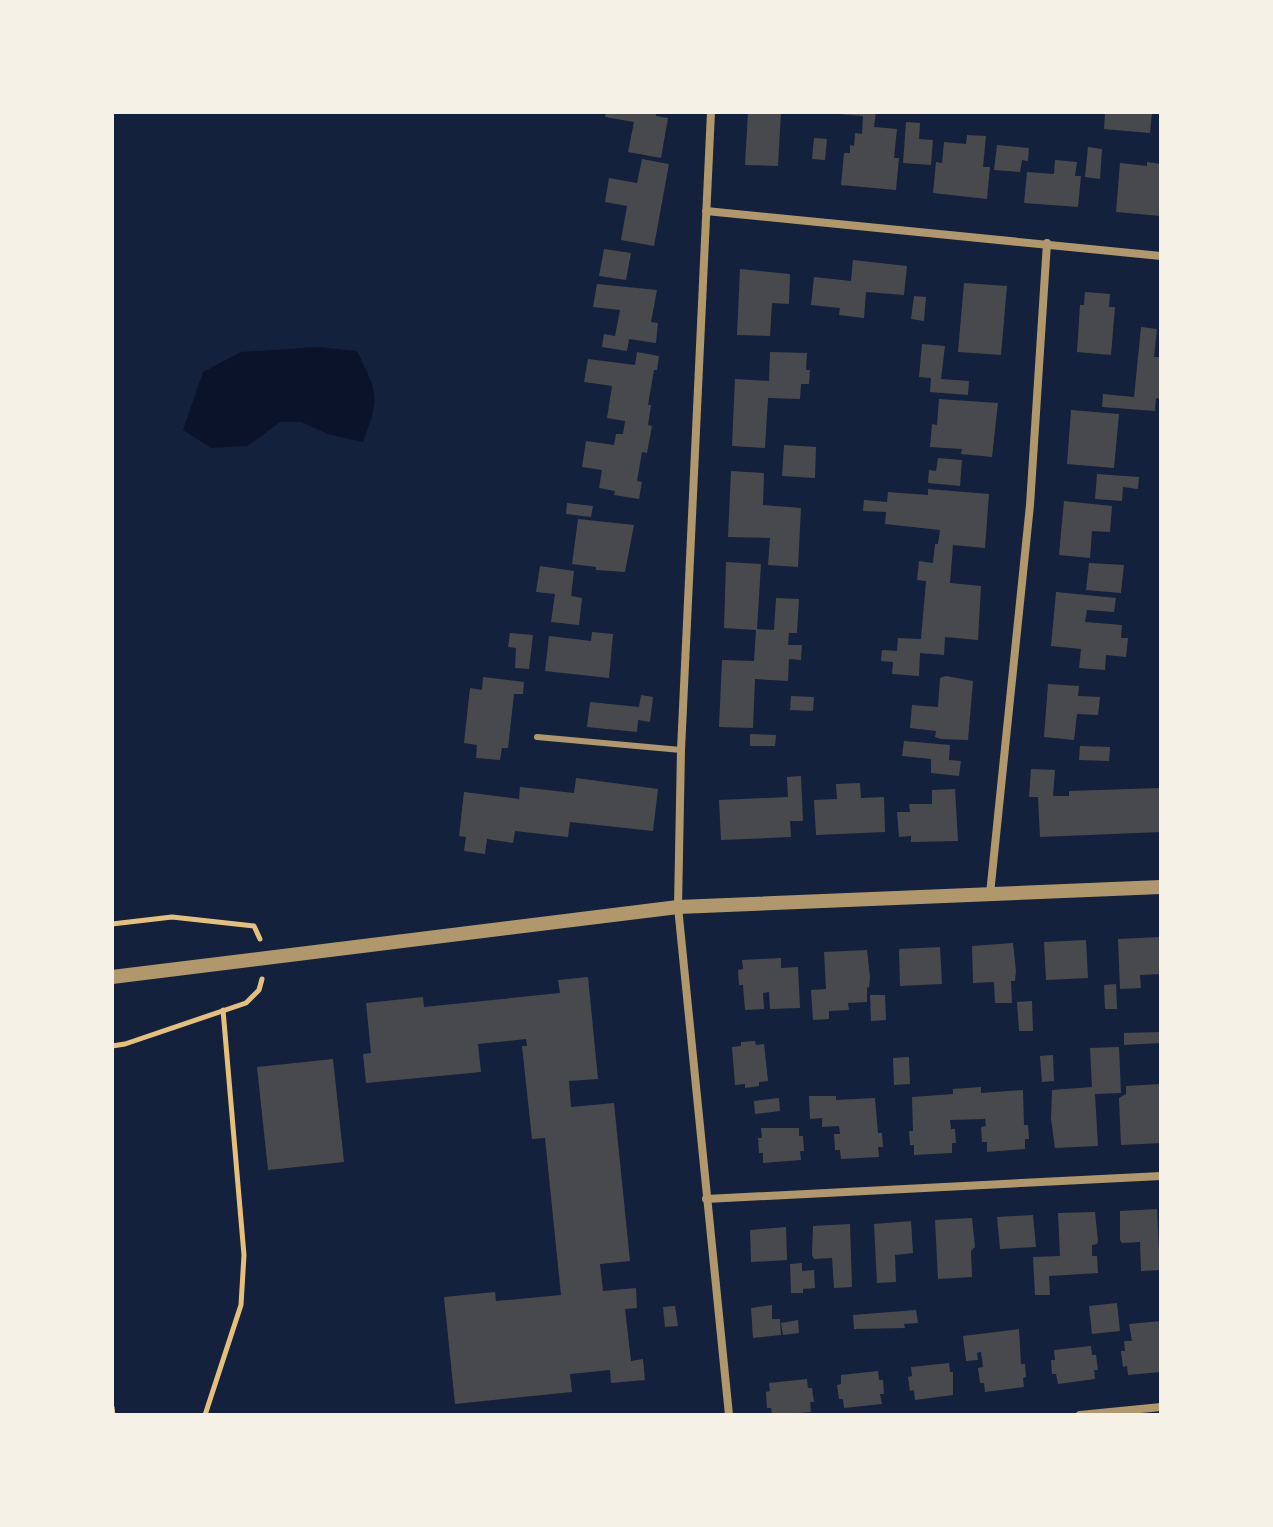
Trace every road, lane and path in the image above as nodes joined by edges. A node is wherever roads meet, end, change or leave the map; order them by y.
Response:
1 (711, 112) edge
2 (706, 211) junction
3 (1047, 243) junction
4 (1161, 256) edge
5 (537, 737) dead end
6 (681, 750) junction
7 (1161, 887) edge
8 (990, 895) junction
9 (678, 907) junction
10 (112, 924) edge
11 (268, 958) junction
12 (112, 977) edge
13 (223, 1010) junction
14 (112, 1046) edge
15 (1161, 1176) edge
16 (706, 1199) junction
17 (112, 1407) edge
18 (1161, 1407) edge
19 (113, 1415) edge
20 (205, 1415) edge
21 (729, 1415) edge
22 (1080, 1415) edge

1 - 2 street
2 - 3 street
2 - 6 street
3 - 4 street
3 - 8 street
5 - 6 lane
6 - 9 street
7 - 8 street
8 - 9 street
9 - 11 street
9 - 16 street
10 - 11 path
11 - 12 street
11 - 13 path
13 - 14 path
13 - 20 path
15 - 16 street
16 - 21 street
17 - 19 path
18 - 22 street

